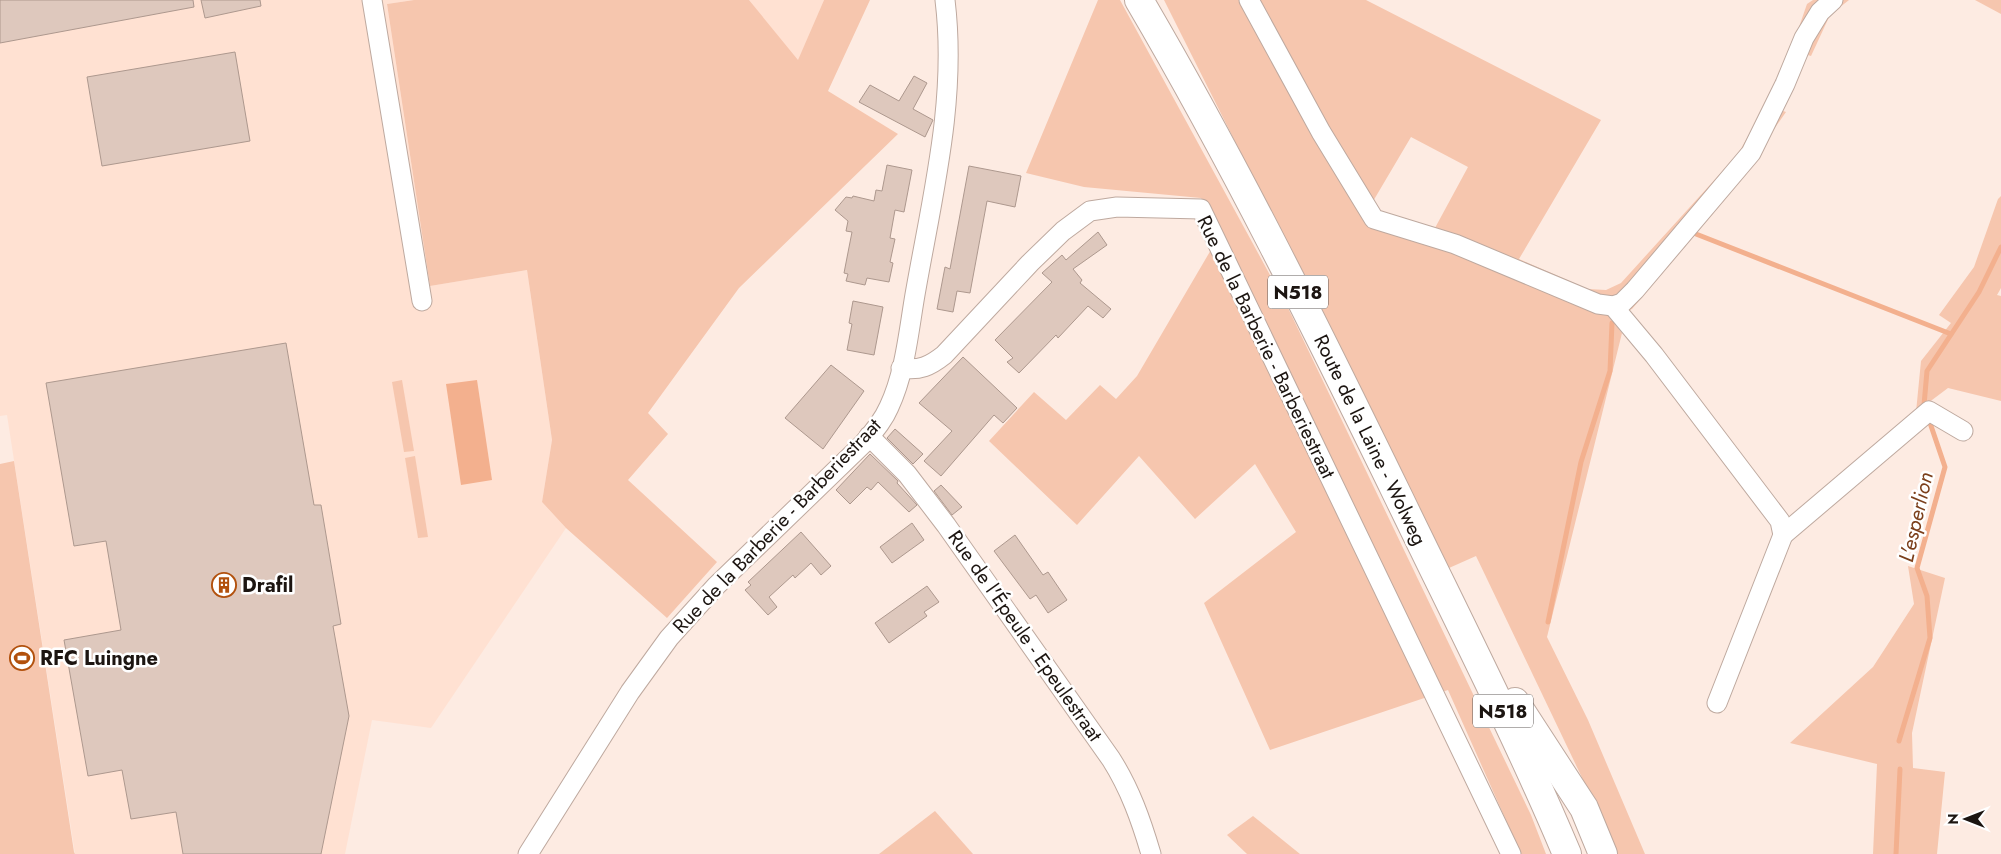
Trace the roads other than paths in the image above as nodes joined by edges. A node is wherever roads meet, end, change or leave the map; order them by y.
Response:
1 (372, 0) edge
2 (944, 0) edge
3 (1140, 0) edge
4 (1249, 0) edge
5 (1833, 0) edge
6 (422, 301) dead end
7 (1613, 306) junction
8 (901, 368) junction
9 (1963, 431) dead end
10 (869, 436) junction
11 (1783, 535) junction
12 (1444, 591) junction
13 (1717, 704) dead end
14 (528, 854) edge
15 (1151, 854) edge
16 (1511, 854) edge
17 (1567, 854) edge
18 (1603, 854) edge

1 - 6 street
2 - 8 street
3 - 12 highway, Route de la Laine - Wolweg / N518
4 - 7 street
5 - 7 street
7 - 11 street
8 - 10 street, Rue de la Barberie - Barberiestraat
8 - 16 street, Rue de la Barberie - Barberiestraat
9 - 11 street
10 - 14 street, Rue de la Barberie - Barberiestraat
10 - 15 street, Rue de l'Épeule - Epeulestraat
11 - 13 street
12 - 17 highway, Route de la Laine - Wolweg / N518
12 - 18 highway, Route de la Laine - Wolweg / N518

